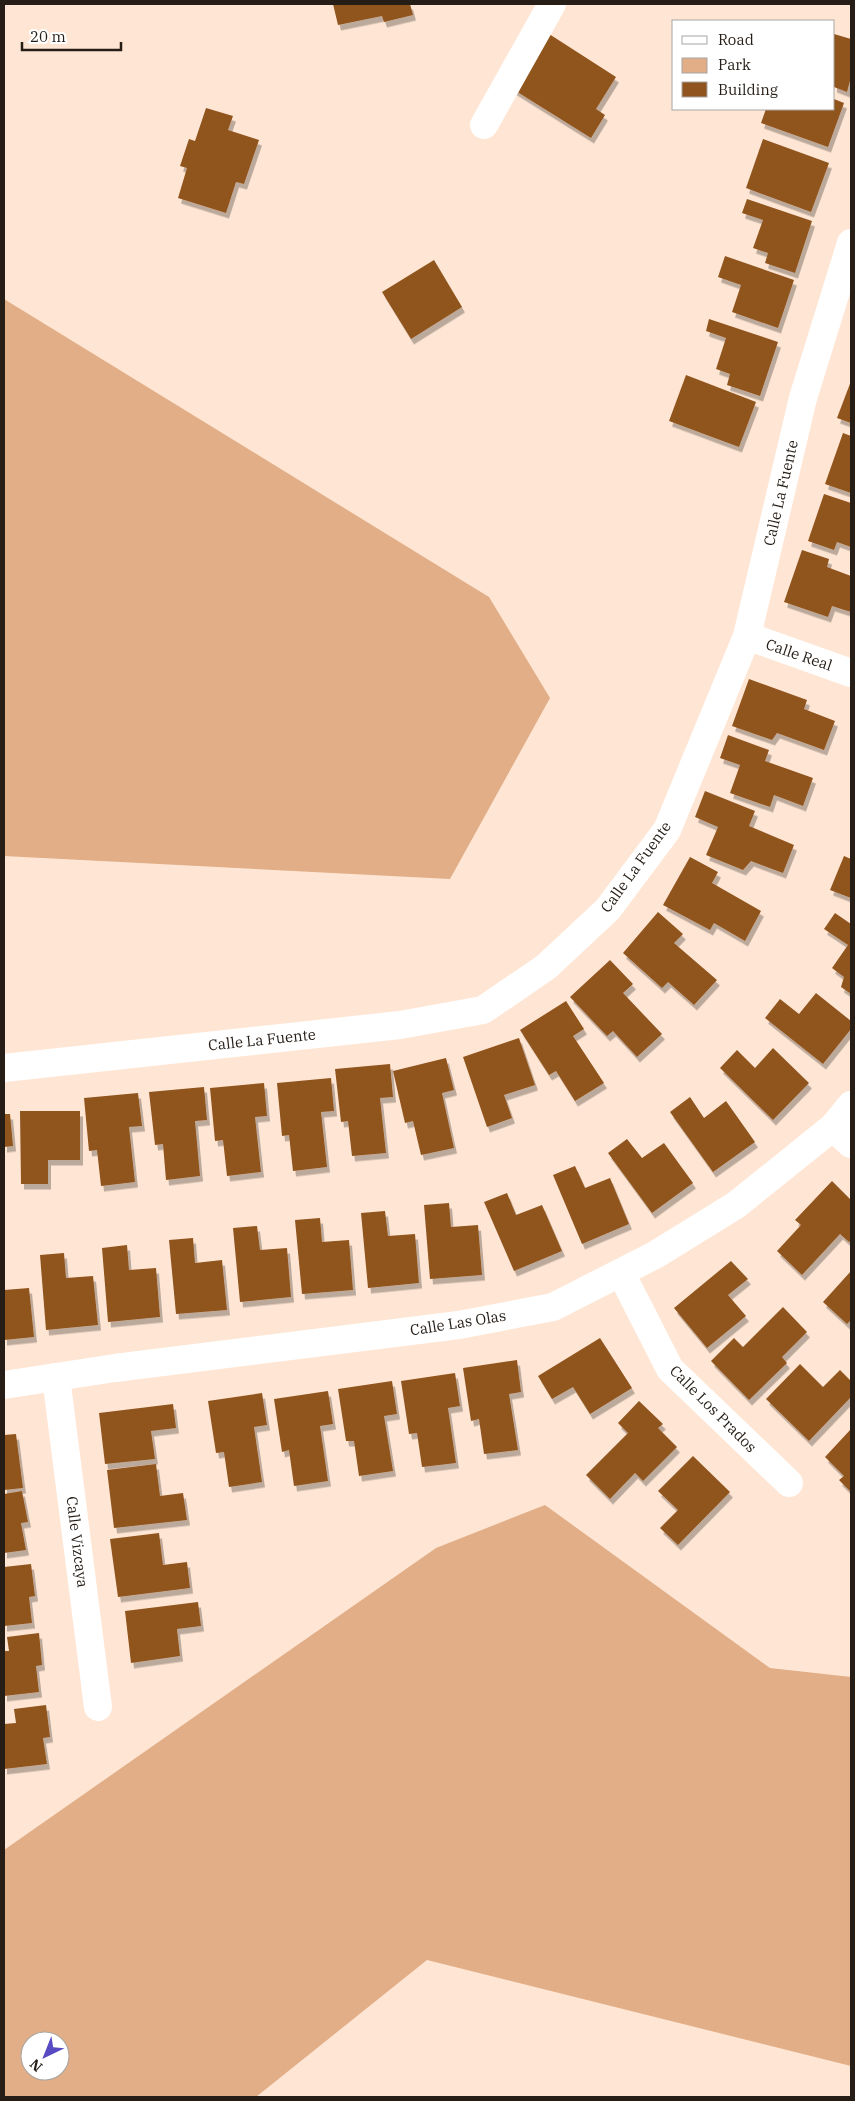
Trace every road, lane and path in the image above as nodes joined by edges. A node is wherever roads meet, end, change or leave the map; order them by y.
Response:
1 (552, 4) edge
2 (484, 125) dead end
3 (851, 243) edge
4 (747, 636) junction
5 (851, 673) edge
6 (4, 1068) edge
7 (851, 1105) edge
8 (842, 1135) edge
9 (621, 1273) junction
10 (56, 1377) junction
11 (4, 1385) edge
12 (789, 1483) dead end
13 (98, 1707) dead end

1 - 2 street
3 - 4 street, Calle La Fuente
4 - 5 street, Calle Real
4 - 6 street, Calle La Fuente
7 - 8 street, Calle Las Olas
8 - 9 street, Calle Las Olas
9 - 10 street, Calle Las Olas
9 - 12 street, Calle Los Prados
10 - 11 street, Calle Las Olas
10 - 13 street, Calle Vizcaya

